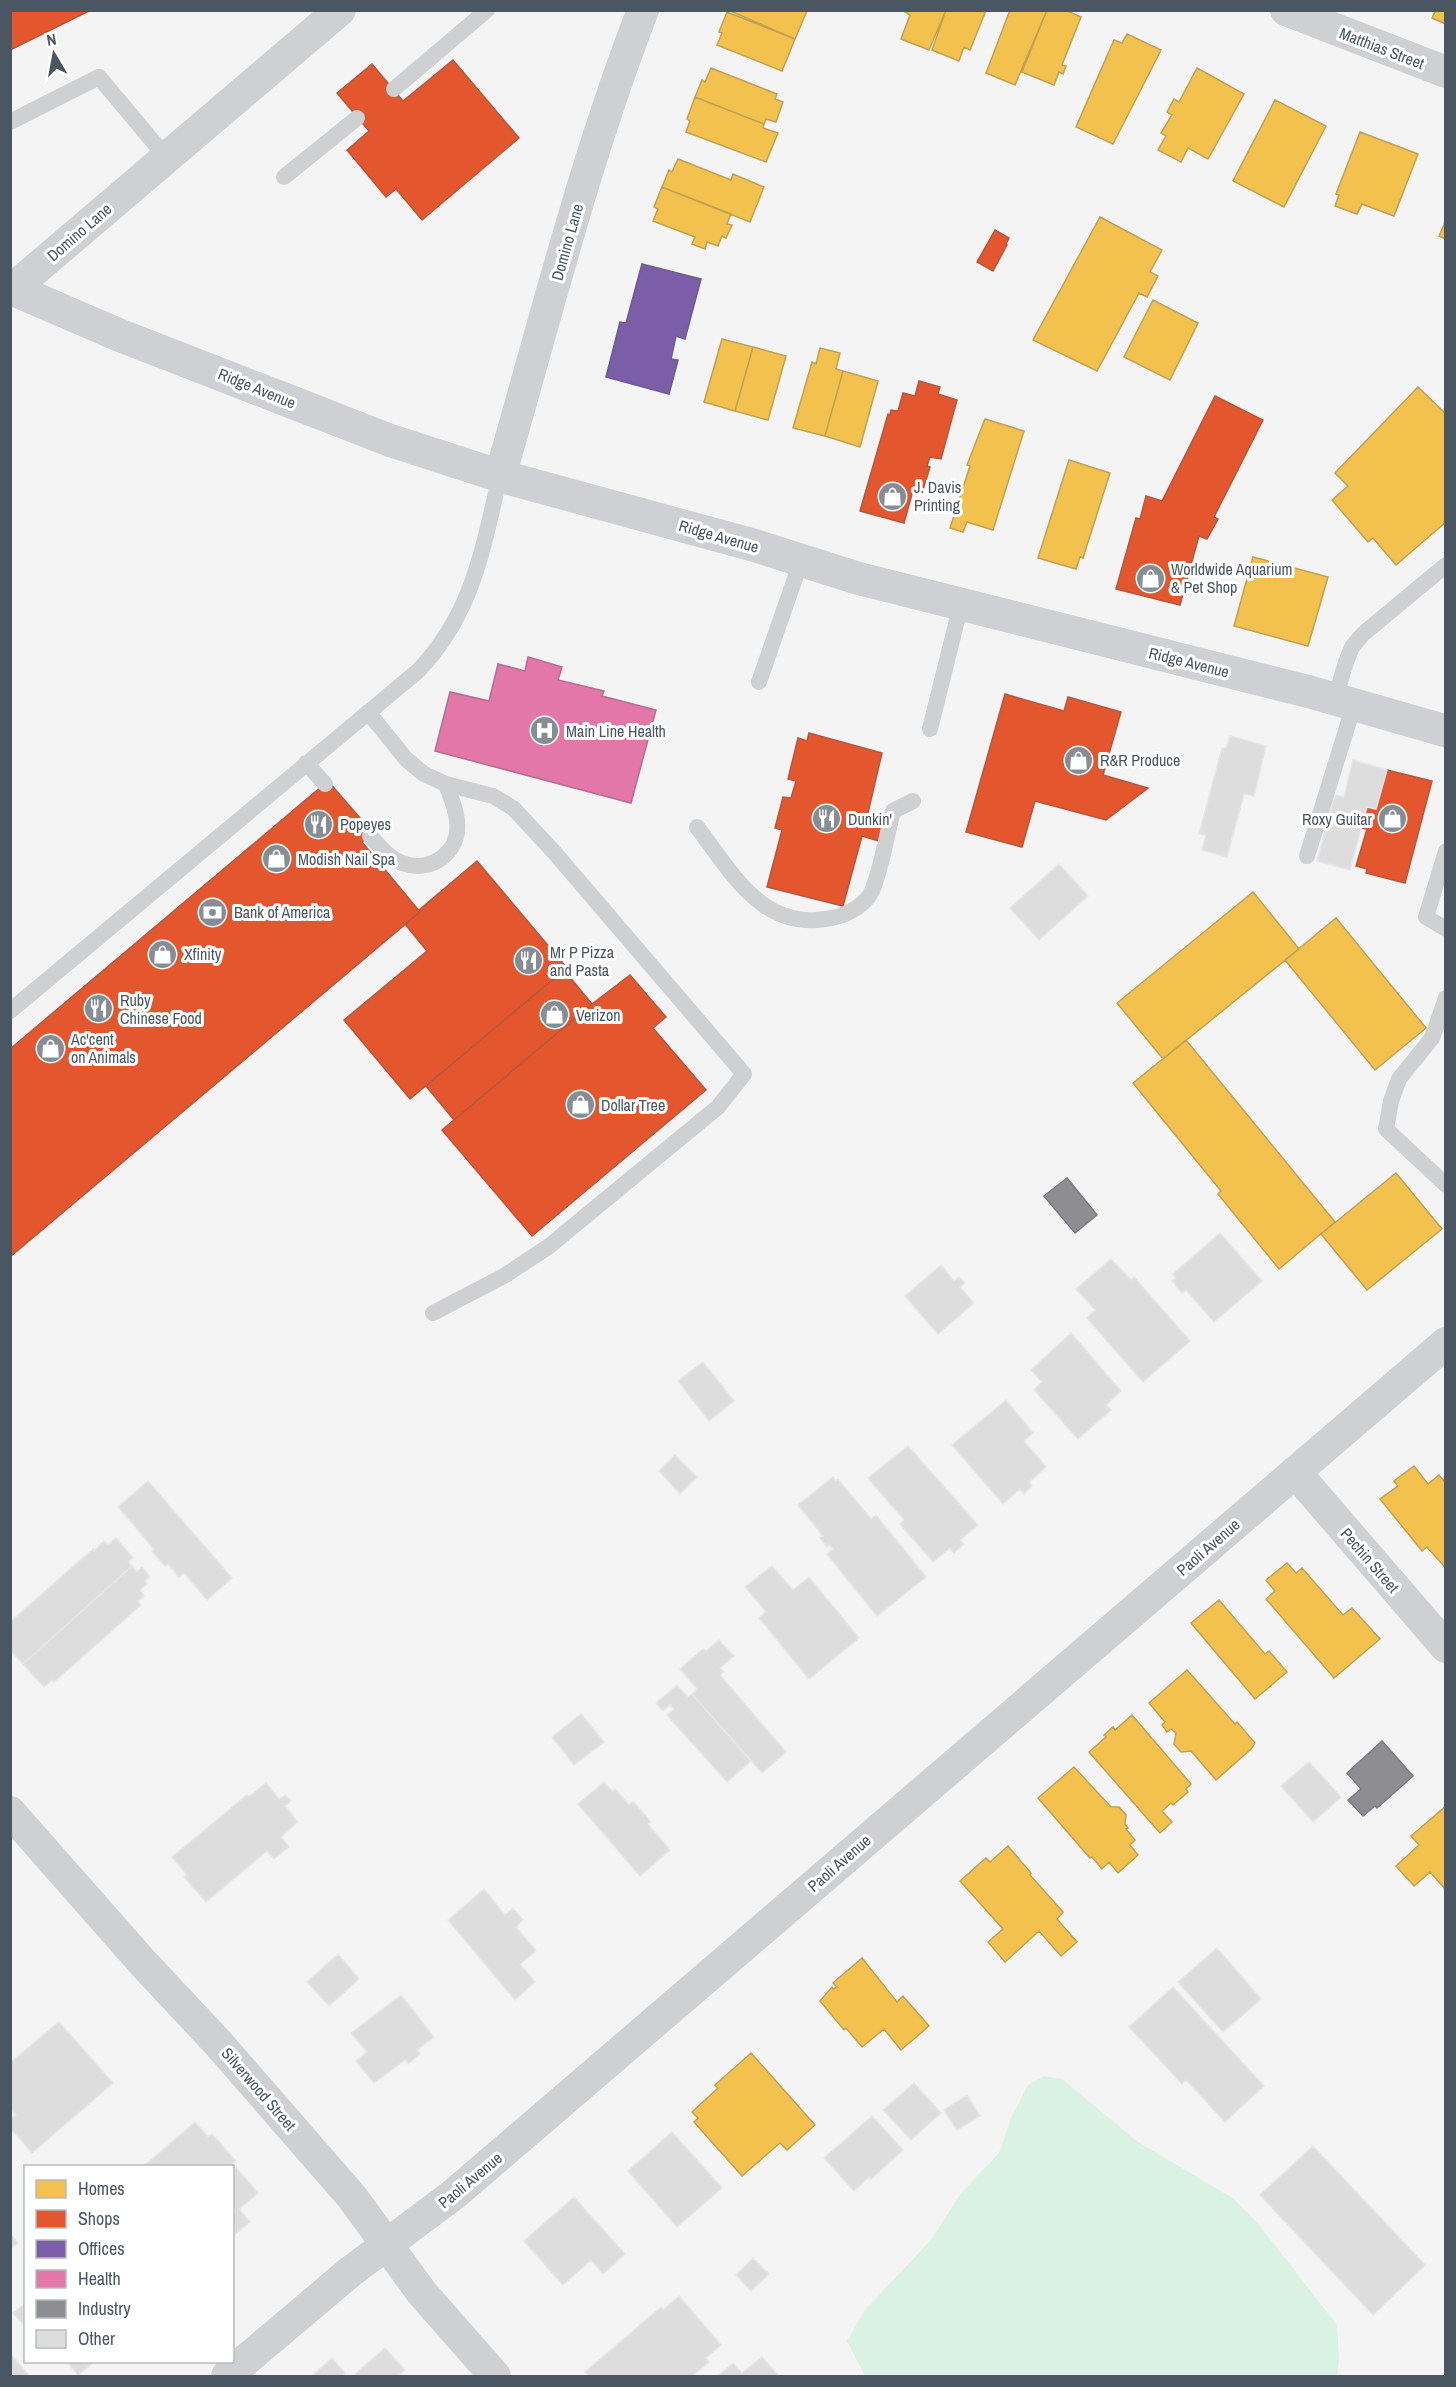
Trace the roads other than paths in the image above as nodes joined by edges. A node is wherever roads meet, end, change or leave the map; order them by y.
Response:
1 (340, 10) edge
2 (487, 10) edge
3 (643, 10) edge
4 (1286, 10) edge
5 (1446, 72) edge
6 (394, 89) dead end
7 (357, 118) dead end
8 (10, 122) edge
9 (166, 157) junction
10 (284, 177) dead end
11 (11, 290) edge
12 (500, 476) junction
13 (801, 561) junction
14 (1446, 565) edge
15 (961, 604) junction
16 (759, 682) dead end
17 (1345, 702) junction
18 (368, 712) junction
19 (930, 729) dead end
20 (1446, 731) edge
21 (306, 763) junction
22 (325, 784) dead end
23 (446, 784) junction
24 (913, 801) dead end
25 (697, 827) dead end
26 (370, 836) dead end
27 (1446, 851) edge
28 (1307, 856) dead end
29 (1446, 929) edge
30 (1446, 998) edge
31 (10, 1011) edge
32 (1446, 1185) edge
33 (433, 1313) dead end
34 (1446, 1342) edge
35 (1295, 1472) junction
36 (1446, 1647) edge
37 (10, 1812) edge
38 (388, 2244) junction
39 (226, 2376) edge
40 (495, 2376) edge

1 - 9 street, Domino Lane
2 - 6 lane
3 - 12 street, Domino Lane
4 - 5 street, Matthias Street
7 - 10 lane
8 - 9 lane
9 - 11 street, Domino Lane
11 - 12 main road, Ridge Avenue
12 - 13 main road, Ridge Avenue
12 - 18 lane
13 - 15 main road, Ridge Avenue
13 - 16 lane
14 - 17 lane
15 - 17 main road, Ridge Avenue
15 - 19 lane
17 - 20 main road, Ridge Avenue
17 - 28 lane
18 - 21 lane
18 - 23 lane
21 - 22 lane
21 - 31 lane
23 - 26 lane
23 - 33 lane
24 - 25 lane
27 - 29 lane
30 - 32 lane
34 - 35 street, Paoli Avenue
35 - 36 street, Pechin Street
35 - 38 street, Paoli Avenue
37 - 38 street, Silverwood Street
38 - 39 street, Paoli Avenue
38 - 40 street, Silverwood Street

